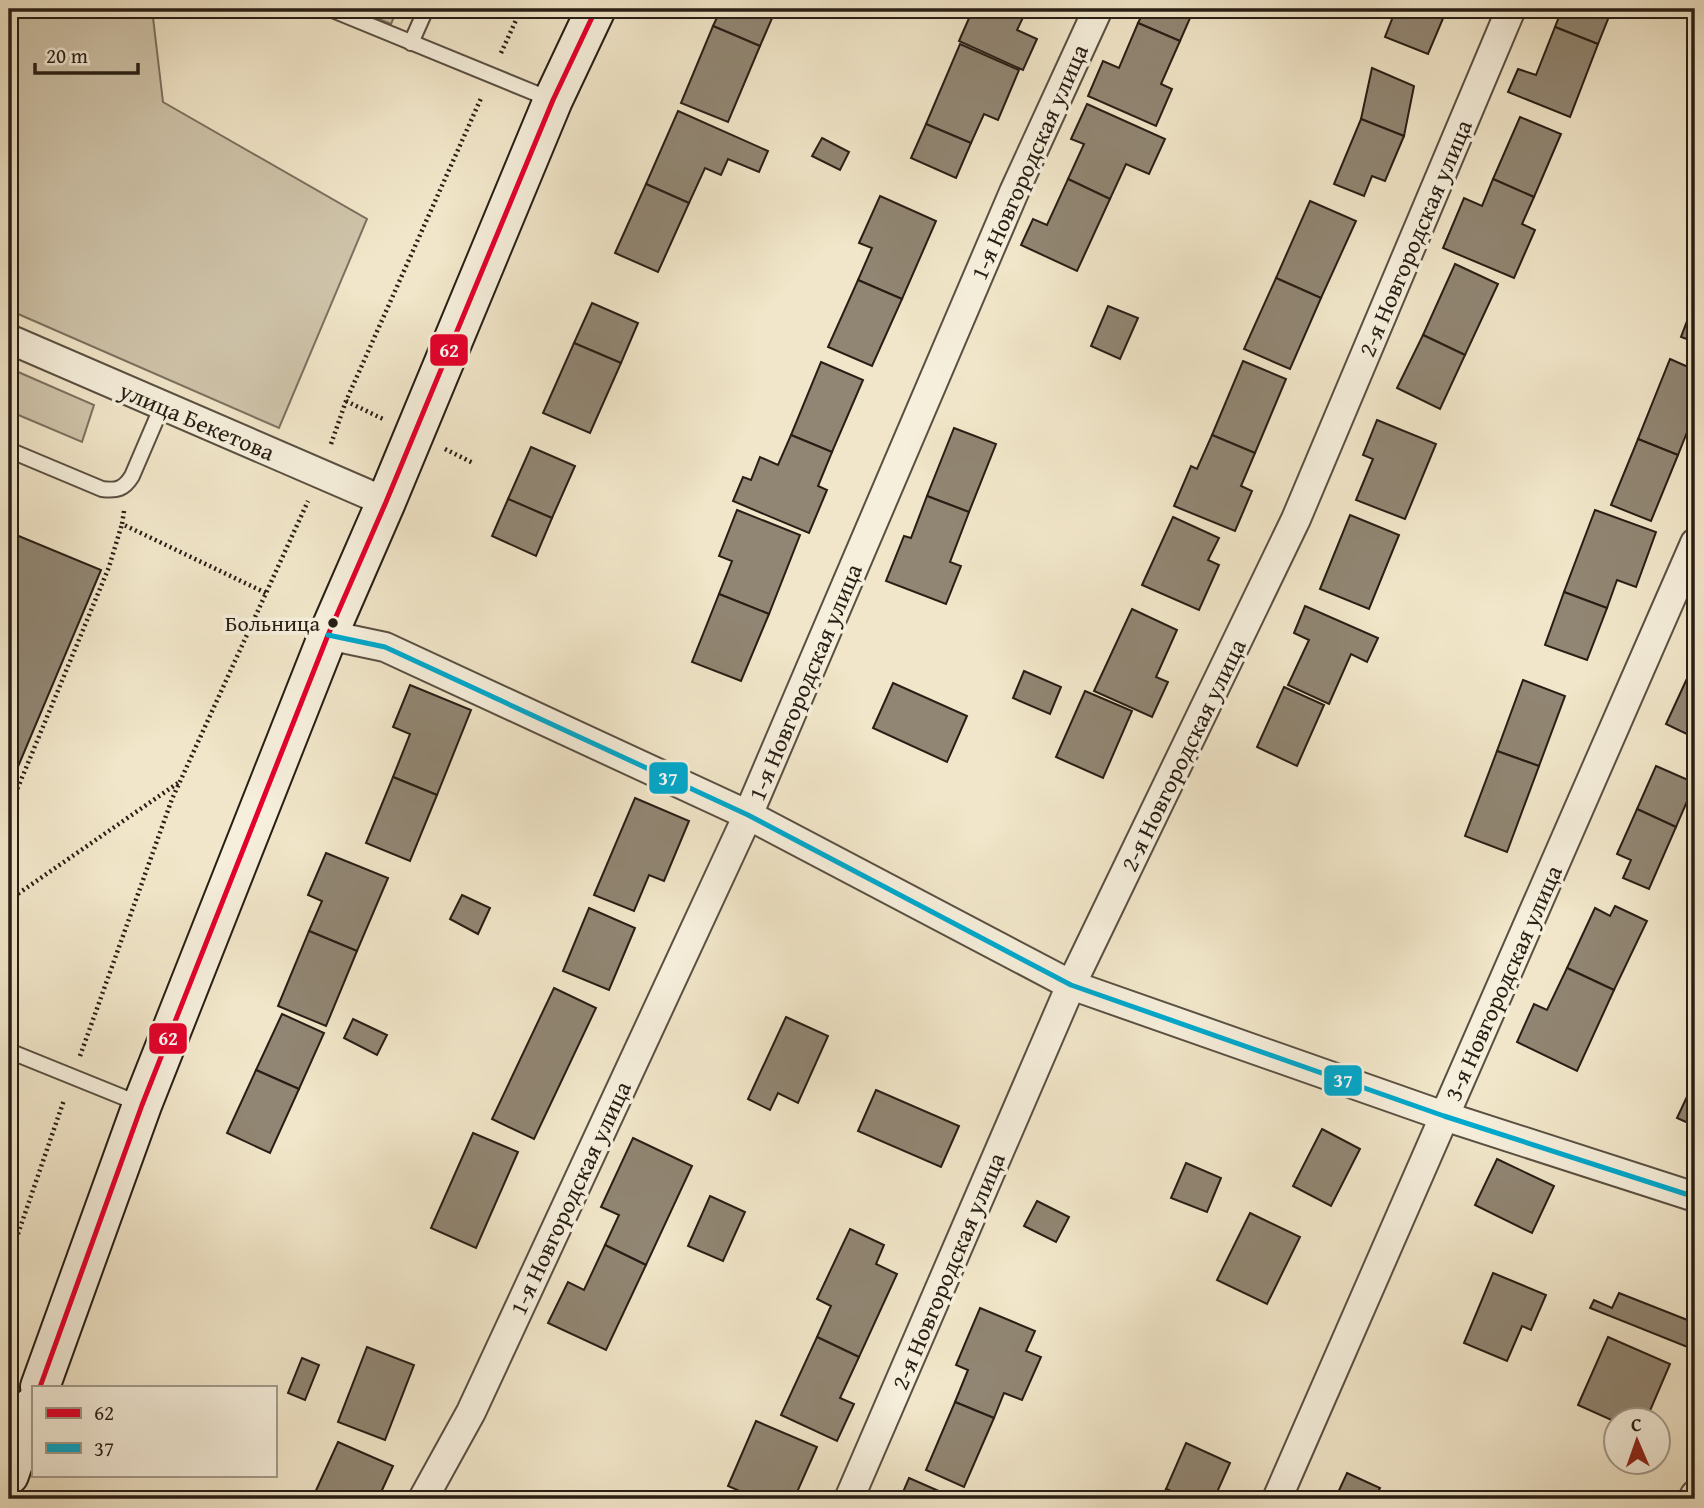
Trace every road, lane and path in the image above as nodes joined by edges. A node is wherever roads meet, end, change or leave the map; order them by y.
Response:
1 (330, 9) edge
2 (520, 9) edge
3 (596, 9) edge
4 (1098, 9) edge
5 (1511, 9) edge
6 (425, 10) edge
7 (411, 43) junction
8 (491, 76) junction
9 (554, 100) junction
10 (9, 339) edge
11 (162, 406) junction
12 (9, 450) edge
13 (320, 474) junction
14 (126, 487) junction
15 (386, 502) junction
16 (122, 524) junction
17 (1695, 543) edge
18 (268, 594) junction
19 (328, 635) junction
20 (180, 782) junction
21 (9, 809) edge
22 (748, 815) junction
23 (9, 900) edge
24 (1071, 985) junction
25 (9, 1051) edge
26 (72, 1077) junction
27 (142, 1105) junction
28 (1444, 1116) junction
29 (1695, 1196) edge
30 (9, 1259) edge
31 (40, 1386) edge
32 (32, 1409) edge
33 (9, 1475) edge
34 (423, 1499) edge
35 (849, 1499) edge
36 (1276, 1499) edge

1 - 7 lane
2 - 8 path
3 - 9 main road
4 - 22 street, 1-я Новгородская улица
5 - 24 street, 2-я Новгородская улица
6 - 7 lane
7 - 8 lane
8 - 9 lane
8 - 13 path
9 - 15 main road
10 - 11 street, улица Бекетова
11 - 13 street, улица Бекетова
11 - 14 lane
12 - 14 lane
13 - 15 street, улица Бекетова
13 - 18 path
14 - 16 path
15 - 19 main road
16 - 18 path
16 - 21 path
17 - 28 street, 3-я Новгородская улица
18 - 20 path
19 - 22 street
19 - 27 main road
20 - 23 path
20 - 26 path
22 - 24 street
22 - 34 street, 1-я Новгородская улица
24 - 28 street
24 - 35 street, 2-я Новгородская улица
25 - 26 lane
26 - 27 lane
26 - 30 path
27 - 31 main road
28 - 29 street
28 - 36 street, 3-я Новгородская улица
32 - 33 main road

